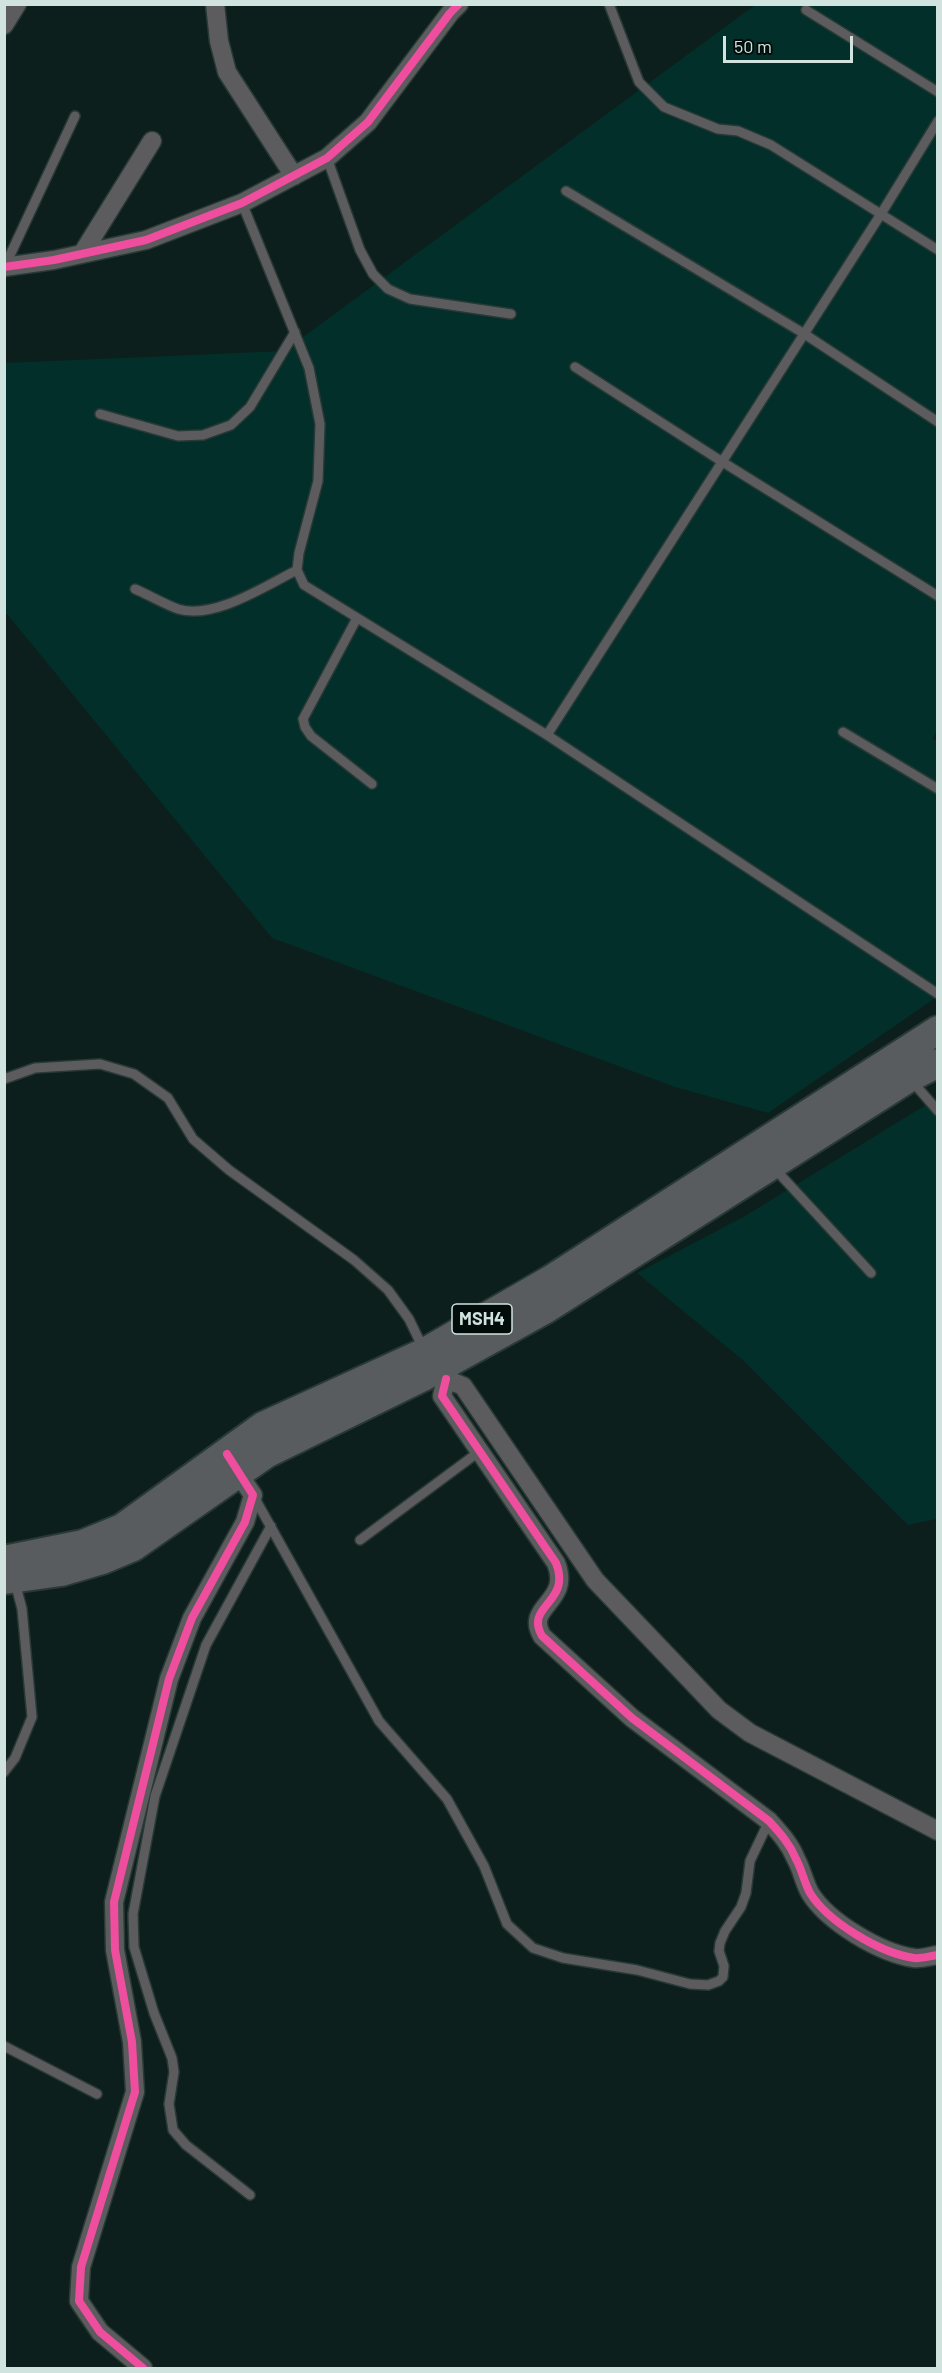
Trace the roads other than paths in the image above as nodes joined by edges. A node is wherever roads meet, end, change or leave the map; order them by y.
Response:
1 (16, 4) edge
2 (215, 4) edge
3 (459, 4) edge
4 (609, 4) edge
5 (806, 10) dead end
6 (4, 25) edge
7 (938, 92) edge
8 (75, 116) dead end
9 (938, 121) edge
10 (152, 141) dead end
11 (327, 158) junction
12 (294, 176) junction
13 (566, 191) dead end
14 (242, 203) junction
15 (880, 214) junction
16 (938, 250) edge
17 (82, 254) junction
18 (4, 267) edge
19 (511, 314) dead end
20 (295, 332) junction
21 (803, 333) junction
22 (575, 367) dead end
23 (100, 414) dead end
24 (938, 422) edge
25 (721, 461) junction
26 (297, 570) junction
27 (135, 589) dead end
28 (938, 596) edge
29 (357, 618) junction
30 (843, 732) dead end
31 (547, 735) junction
32 (372, 784) dead end
33 (938, 789) edge
34 (938, 994) edge
35 (938, 1030) edge
36 (938, 1063) edge
37 (900, 1068) junction
38 (4, 1079) edge
39 (938, 1111) edge
40 (763, 1157) junction
41 (871, 1273) dead end
42 (437, 1367) junction
43 (480, 1451) junction
44 (239, 1474) junction
45 (271, 1526) junction
46 (360, 1540) dead end
47 (8, 1569) edge
48 (4, 1772) edge
49 (769, 1821) junction
50 (938, 1831) edge
51 (938, 1955) edge
52 (4, 2046) edge
53 (97, 2094) dead end
54 (250, 2195) dead end
55 (143, 2368) edge

1 - 6 street
2 - 12 street
3 - 11 street
4 - 15 lane
5 - 7 lane
8 - 18 lane
9 - 15 lane
10 - 17 street
11 - 12 street
11 - 19 lane
12 - 14 street
13 - 21 lane
14 - 17 street
14 - 20 lane
15 - 16 lane
15 - 21 lane
17 - 18 street
20 - 23 lane
20 - 26 lane
21 - 24 lane
21 - 25 lane
22 - 25 lane
25 - 28 lane
25 - 31 lane
26 - 27 lane
26 - 29 lane
29 - 31 lane
29 - 32 lane
30 - 33 lane
31 - 34 lane
35 - 37 main road, MSH4
36 - 37 main road, MSH4
37 - 39 lane
37 - 40 main road, MSH4
38 - 42 lane
40 - 41 lane
40 - 42 main road, MSH4
42 - 43 street
42 - 44 main road, MSH4
42 - 50 street
43 - 46 lane
43 - 49 street
44 - 45 lane
44 - 47 main road, MSH4
44 - 55 street
45 - 49 lane
45 - 54 lane
47 - 48 lane
49 - 51 street
52 - 53 lane

